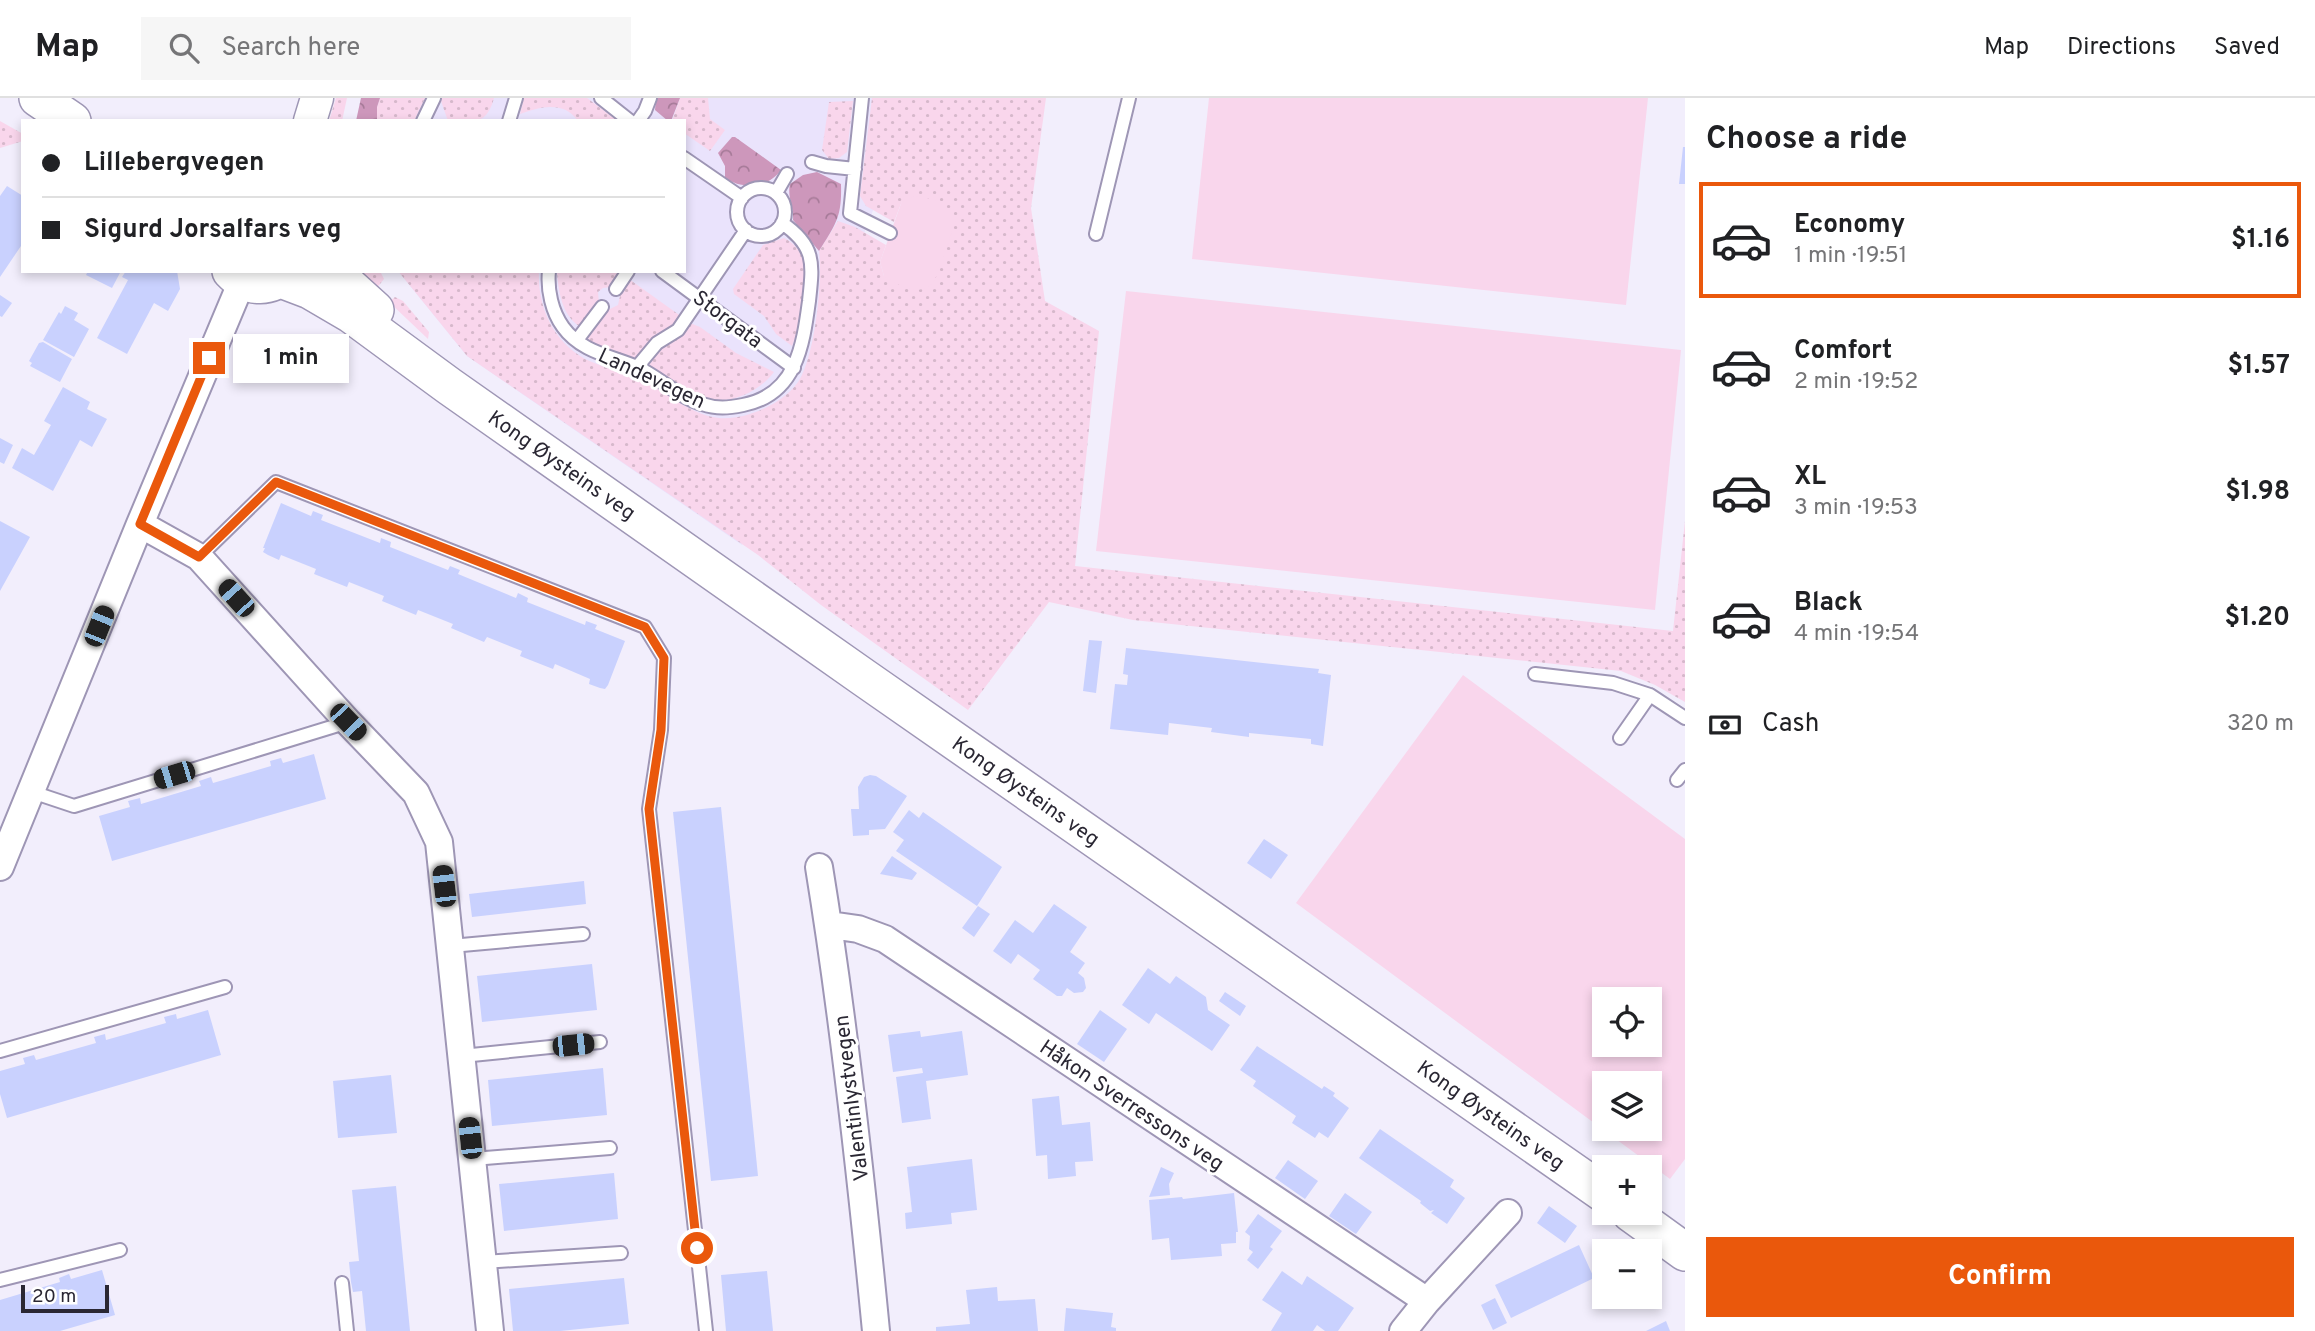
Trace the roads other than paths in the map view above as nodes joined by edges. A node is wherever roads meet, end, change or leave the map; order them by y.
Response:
1 (38, 98) edge
2 (317, 98) edge
3 (434, 98) edge
4 (516, 98) edge
5 (601, 98) edge
6 (650, 98) edge
7 (862, 98) edge
8 (1129, 98) edge
9 (69, 119) edge
10 (311, 119) edge
11 (428, 119) edge
12 (510, 119) edge
13 (628, 119) edge
14 (639, 119) edge
15 (686, 159) edge
16 (812, 162) dead end
17 (855, 169) junction
18 (788, 174) dead end
19 (776, 193) junction
20 (742, 198) junction
21 (782, 223) junction
22 (746, 230) junction
23 (890, 233) dead end
24 (1096, 234) dead end
25 (334, 273) edge
26 (549, 273) edge
27 (627, 273) edge
28 (665, 273) edge
29 (286, 275) edge
30 (236, 276) edge
31 (616, 289) dead end
32 (701, 298) junction
33 (602, 307) dead end
34 (577, 340) junction
35 (637, 367) junction
36 (794, 368) junction
37 (449, 386) junction
38 (140, 524) junction
39 (199, 557) junction
40 (1535, 674) dead end
41 (1650, 695) junction
42 (1685, 718) edge
43 (348, 722) junction
44 (1620, 738) dead end
45 (32, 792) junction
46 (0, 867) edge
47 (819, 867) dead end
48 (830, 925) junction
49 (583, 934) dead end
50 (451, 946) junction
51 (225, 987) dead end
52 (600, 1042) dead end
53 (0, 1051) edge
54 (462, 1056) junction
55 (610, 1148) dead end
56 (473, 1159) junction
57 (1592, 1185) edge
58 (1508, 1213) dead end
59 (1648, 1225) edge
60 (120, 1250) dead end
61 (1684, 1250) edge
62 (621, 1253) dead end
63 (483, 1262) junction
64 (0, 1280) edge
65 (342, 1283) dead end
66 (1427, 1301) junction
67 (347, 1331) edge
68 (490, 1331) edge
69 (706, 1331) edge
70 (876, 1331) edge
71 (1403, 1331) edge

1 - 9 main road
2 - 10 street
3 - 11 lane
4 - 12 lane
5 - 13 lane
6 - 14 lane
7 - 17 lane
8 - 24 lane
15 - 20 lane
16 - 17 lane
17 - 23 lane
18 - 19 lane
19 - 20 lane
19 - 21 lane
20 - 22 lane
21 - 22 lane
21 - 36 lane
22 - 32 lane
25 - 37 main road, Kong Øysteins veg
26 - 34 lane, Landevegen
27 - 31 lane
28 - 32 lane, Storgata
29 - 30 main road
29 - 37 main road, Kong Øysteins veg
30 - 38 street
32 - 35 lane
32 - 36 lane, Storgata
33 - 34 lane
34 - 35 lane, Landevegen
35 - 36 lane, Landevegen
37 - 57 main road, Kong Øysteins veg
38 - 39 street
38 - 45 street
39 - 43 street
39 - 69 lane
40 - 41 lane
41 - 42 lane
41 - 44 lane
43 - 45 lane
43 - 50 street
45 - 46 street
47 - 48 street, Valentinlystvegen
48 - 66 street, Håkon Sverressons veg
48 - 70 street, Valentinlystvegen
49 - 50 lane
50 - 54 street
51 - 53 lane
52 - 54 lane
54 - 56 street
55 - 56 lane
56 - 63 street
58 - 66 street
59 - 61 main road
60 - 64 lane
62 - 63 lane
63 - 68 street
65 - 67 lane
66 - 71 street

